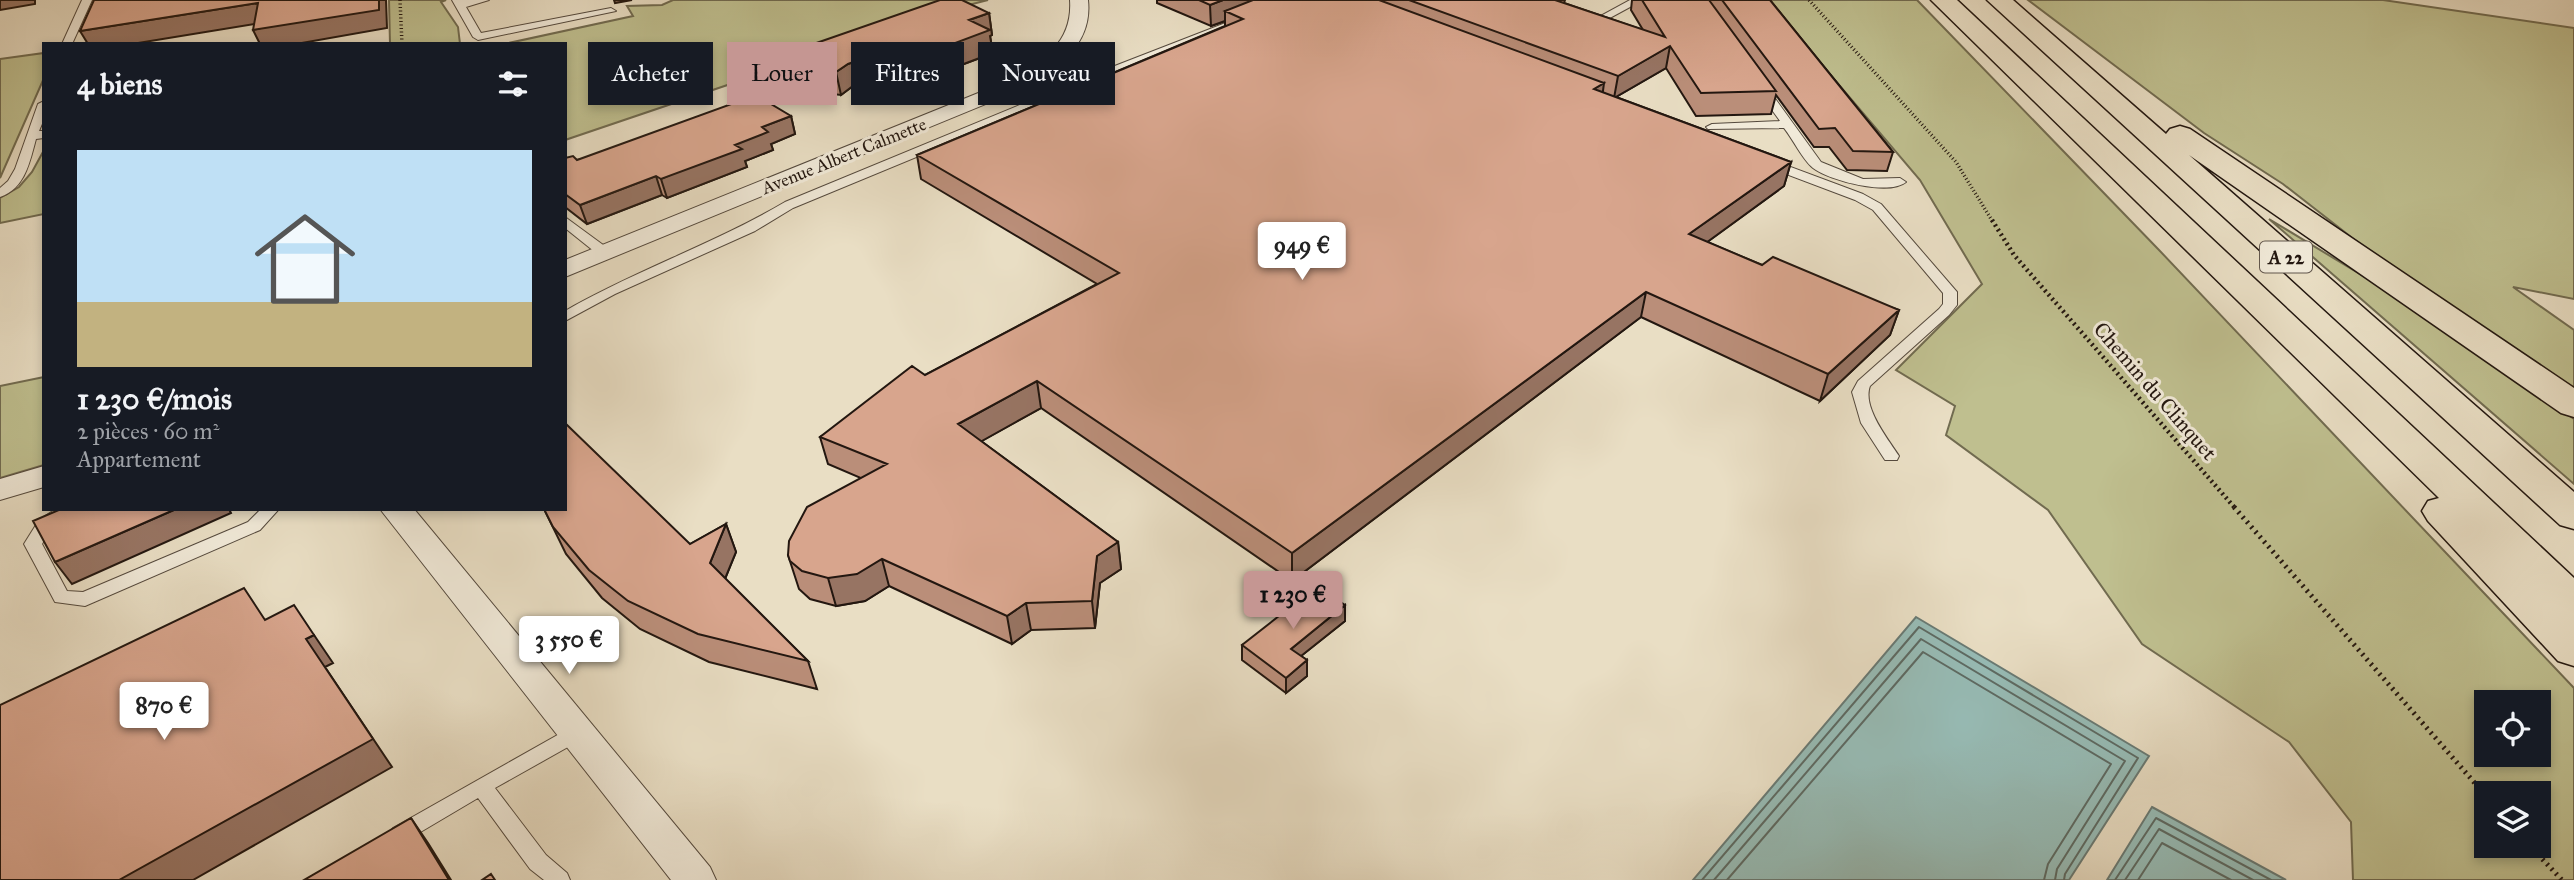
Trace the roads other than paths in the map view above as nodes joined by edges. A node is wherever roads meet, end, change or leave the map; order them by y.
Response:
1 (87, 0) edge
2 (484, 0) edge
3 (1079, 0) edge
4 (1638, 0) edge
5 (1943, 0) edge
6 (1998, 0) edge
7 (2008, 0) edge
8 (458, 2) edge
9 (611, 11) dead end
10 (1259, 13) edge
11 (1591, 24) edge
12 (68, 42) edge
13 (1756, 80) edge
14 (42, 113) edge
15 (1788, 124) junction
16 (1712, 127) dead end
17 (37, 135) edge
18 (1755, 158) edge
19 (1900, 182) dead end
20 (0, 193) edge
21 (567, 223) edge
22 (604, 253) junction
23 (567, 268) edge
24 (567, 316) edge
25 (2332, 372) junction
26 (2574, 405) edge
27 (1891, 456) dead end
28 (42, 477) edge
29 (0, 490) edge
30 (66, 511) edge
31 (269, 511) edge
32 (398, 511) edge
33 (2574, 515) edge
34 (2574, 604) edge
35 (2574, 649) edge
36 (577, 732) junction
37 (481, 786) junction
38 (379, 846) edge
39 (559, 880) edge
40 (696, 880) edge

1 - 12 lane
2 - 8 lane
3 - 22 street, Avenue Albert Calmette
4 - 11 lane
5 - 25 highway, A 22
6 - 33 highway, A 22
7 - 26 highway
8 - 9 lane
10 - 24 lane
13 - 15 lane
14 - 17 lane
15 - 16 lane
15 - 19 lane
17 - 20 lane
18 - 27 lane
21 - 22 lane
22 - 23 street, Avenue Albert Calmette
25 - 34 highway, A 22
25 - 35 highway
28 - 29 street
30 - 31 lane
32 - 36 street
36 - 37 lane
36 - 40 street
37 - 38 lane
37 - 39 lane

